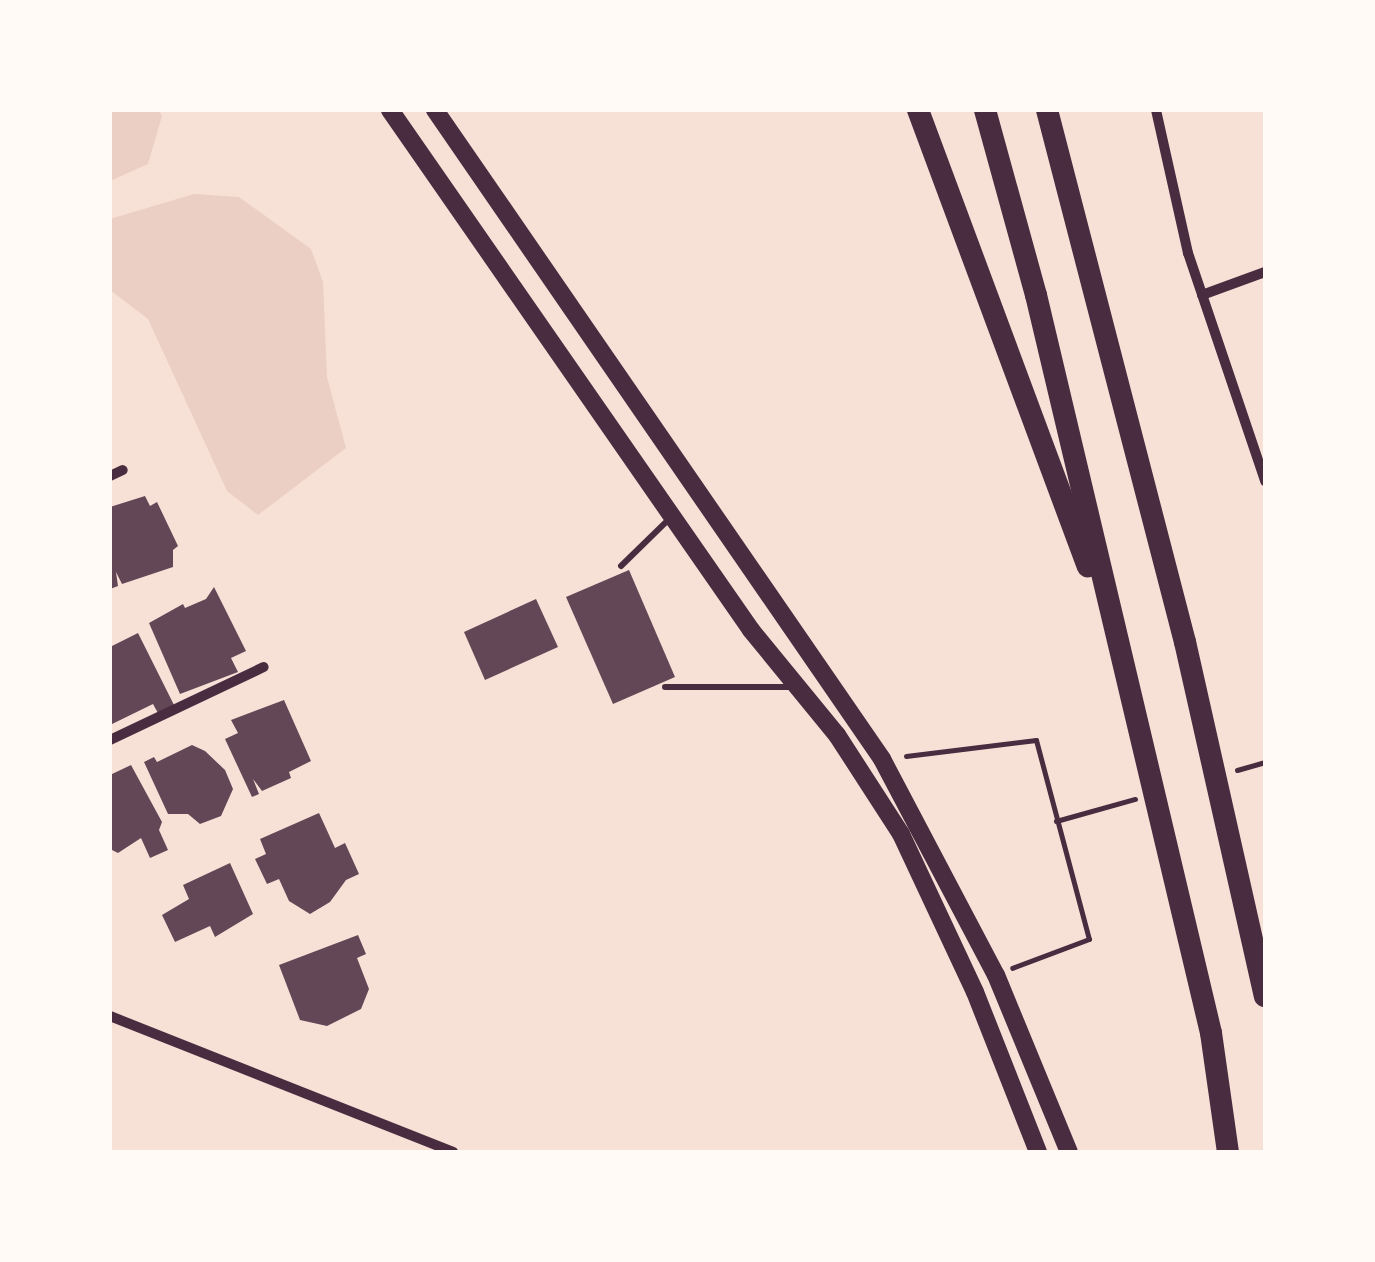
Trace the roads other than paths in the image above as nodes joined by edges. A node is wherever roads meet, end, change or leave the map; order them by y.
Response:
1 (390, 110) edge
2 (435, 110) edge
3 (918, 110) edge
4 (985, 110) edge
5 (1047, 110) edge
6 (1156, 110) edge
7 (1265, 272) edge
8 (1202, 295) junction
9 (123, 470) dead end
10 (110, 476) edge
11 (1265, 481) edge
12 (672, 516) junction
13 (621, 566) dead end
14 (1122, 657) junction
15 (264, 667) dead end
16 (665, 687) dead end
17 (801, 687) junction
18 (110, 740) edge
19 (1265, 996) edge
20 (110, 1016) edge
21 (453, 1152) edge
22 (1038, 1152) edge
23 (1068, 1152) edge
24 (1228, 1152) edge

1 - 12 main road
2 - 23 main road
3 - 14 highway
4 - 14 highway
5 - 19 highway
6 - 8 street
7 - 8 street
8 - 11 street
9 - 10 street
12 - 13 lane
12 - 17 main road
14 - 24 highway
15 - 18 street
16 - 17 lane
17 - 22 main road
20 - 21 street

